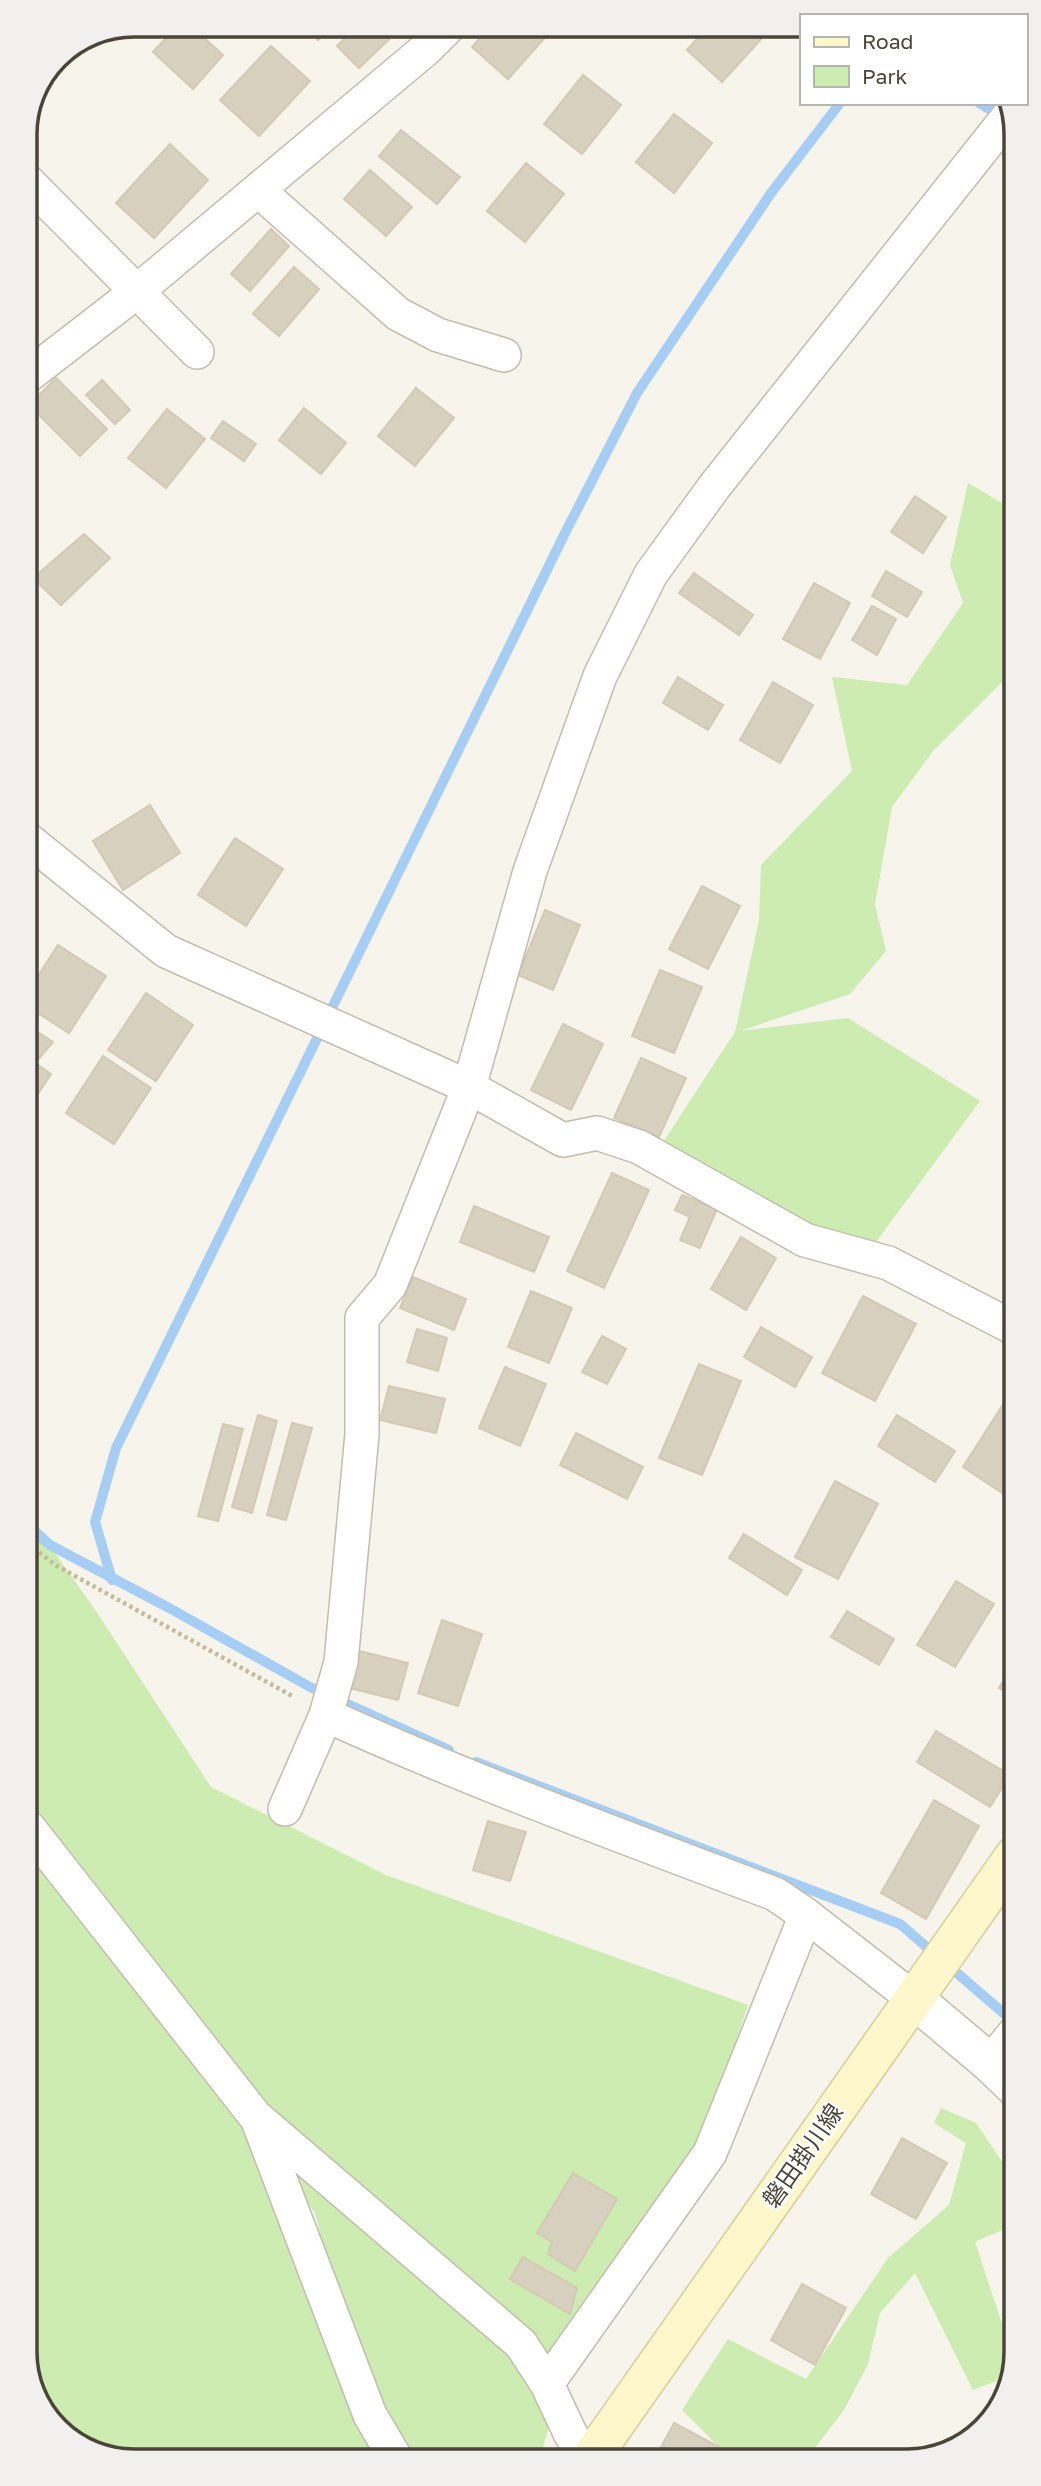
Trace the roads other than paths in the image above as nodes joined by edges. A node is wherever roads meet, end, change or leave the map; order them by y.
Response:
1 (438, 37) edge
2 (1003, 123) edge
3 (258, 190) junction
4 (37, 191) edge
5 (135, 293) junction
6 (197, 352) dead end
7 (504, 355) dead end
8 (37, 369) edge
9 (37, 847) edge
10 (469, 1087) junction
11 (1004, 1323) edge
12 (326, 1714) junction
13 (285, 1809) dead end
14 (37, 1838) edge
15 (1004, 1871) edge
16 (806, 1915) junction
17 (914, 1999) junction
18 (1003, 2076) edge
19 (255, 2116) junction
20 (547, 2384) junction
21 (390, 2449) edge
22 (580, 2449) edge
23 (597, 2449) edge

1 - 3 street
2 - 10 street
3 - 5 street
3 - 7 street
4 - 5 street
5 - 6 street
5 - 8 street
9 - 10 street
10 - 11 street
10 - 12 street
12 - 13 street
12 - 16 street
14 - 19 street
15 - 17 main road, 磐田掛川線
16 - 17 street
16 - 20 street
17 - 18 street
17 - 23 main road, 磐田掛川線
19 - 20 street
19 - 21 street
20 - 22 street

